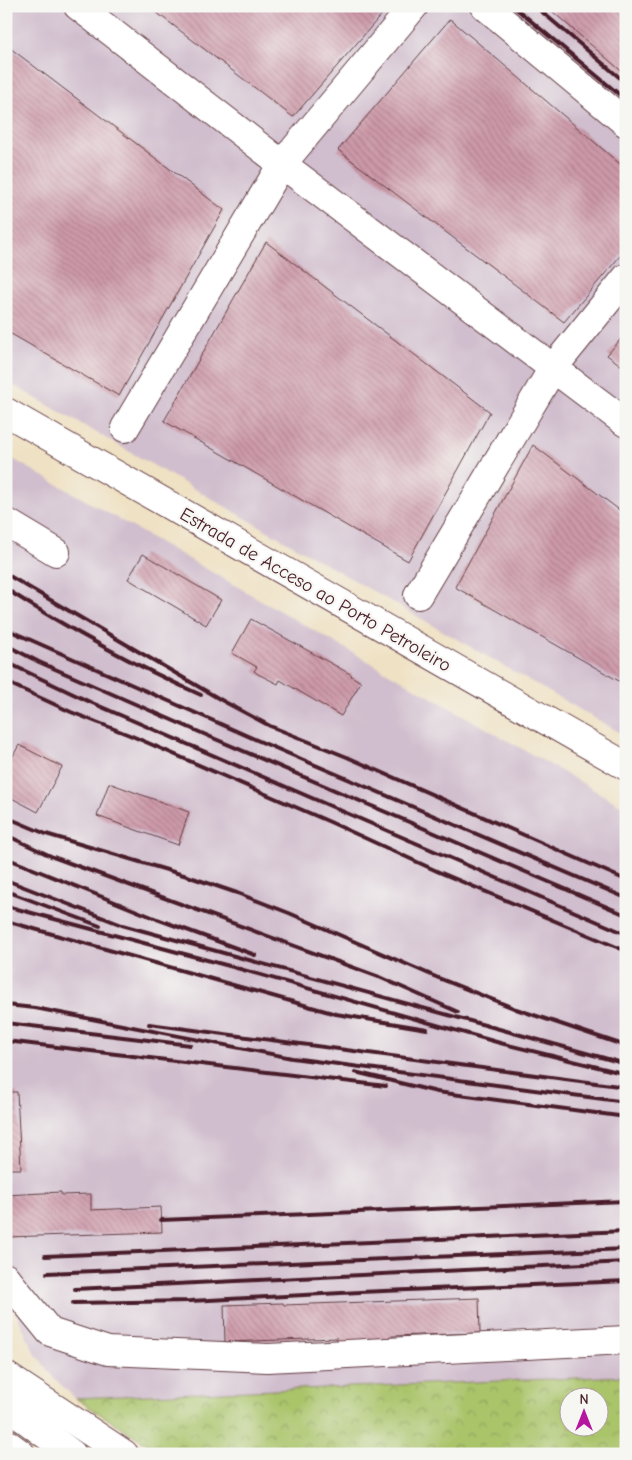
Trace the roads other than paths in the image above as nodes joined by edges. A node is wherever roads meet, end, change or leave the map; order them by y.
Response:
1 (78, 6) edge
2 (414, 6) edge
3 (485, 6) edge
4 (626, 123) edge
5 (282, 164) junction
6 (626, 278) edge
7 (553, 368) junction
8 (6, 412) edge
9 (626, 423) edge
10 (125, 428) dead end
11 (6, 522) edge
12 (56, 552) dead end
13 (418, 595) dead end
14 (626, 766) edge
15 (6, 1278) edge
16 (626, 1340) edge
17 (6, 1376) edge
18 (6, 1405) edge
19 (6, 1443) edge
20 (21, 1454) edge
21 (72, 1454) edge
22 (124, 1454) edge

1 - 5 main road
2 - 5 main road
3 - 4 main road
5 - 7 main road
5 - 10 main road
6 - 7 main road
7 - 9 main road
7 - 13 main road
8 - 14 main road, Estrada de Acceso ao Porto Petroleiro
11 - 12 main road
15 - 16 main road
17 - 22 main road
18 - 21 main road
19 - 20 main road

